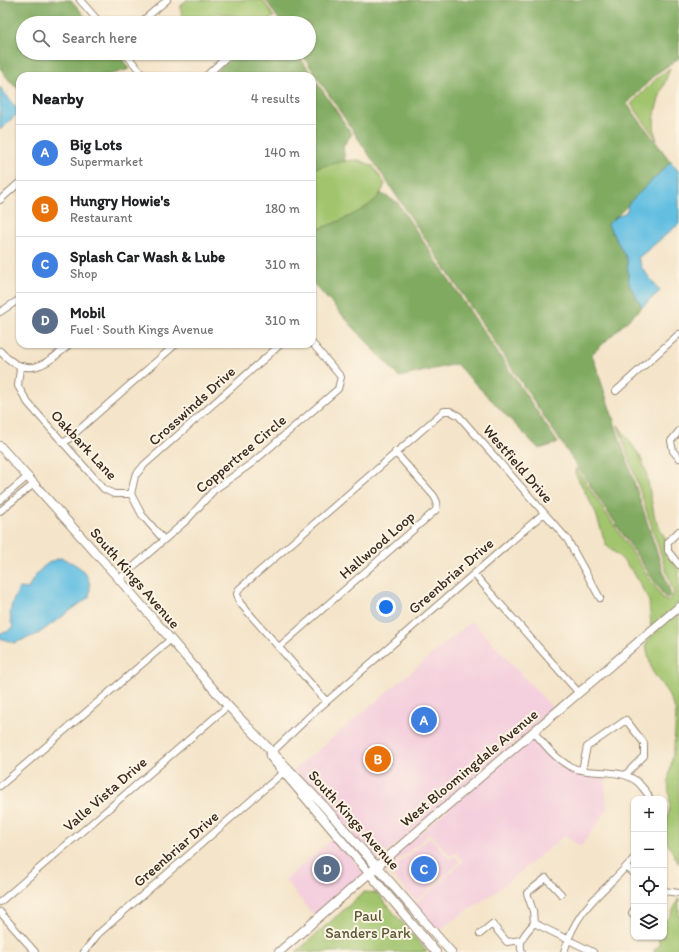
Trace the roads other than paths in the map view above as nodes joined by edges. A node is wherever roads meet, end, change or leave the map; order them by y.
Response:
1 (80, 0) edge
2 (167, 0) edge
3 (94, 16) edge
4 (148, 16) edge
5 (131, 60) edge
6 (223, 60) edge
7 (141, 72) edge
8 (210, 72) edge
9 (16, 186) edge
10 (0, 200) edge
11 (16, 302) edge
12 (0, 312) edge
13 (679, 334) edge
14 (66, 348) edge
15 (171, 348) edge
16 (276, 348) edge
17 (316, 348) edge
18 (0, 351) edge
19 (20, 367) junction
20 (616, 391) dead end
21 (679, 431) edge
22 (64, 443) junction
23 (0, 446) edge
24 (395, 452) junction
25 (679, 458) edge
26 (27, 477) junction
27 (34, 484) junction
28 (131, 494) junction
29 (0, 500) edge
30 (0, 511) edge
31 (544, 513) junction
32 (679, 531) edge
33 (164, 540) junction
34 (679, 565) edge
35 (474, 574) junction
36 (119, 579) junction
37 (600, 598) dead end
38 (678, 608) edge
39 (170, 640) junction
40 (279, 647) junction
41 (579, 693) junction
42 (326, 701) junction
43 (228, 706) junction
44 (533, 731) junction
45 (269, 752) junction
46 (286, 770) junction
47 (582, 770) junction
48 (624, 775) junction
49 (0, 786) edge
50 (649, 796) edge
51 (631, 861) edge
52 (377, 866) junction
53 (626, 867) junction
54 (631, 871) edge
55 (368, 873) junction
56 (667, 891) edge
57 (679, 893) edge
58 (561, 894) dead end
59 (0, 902) edge
60 (0, 912) edge
61 (534, 923) junction
62 (480, 934) dead end
63 (568, 938) junction
64 (521, 940) junction
65 (35, 952) edge
66 (84, 952) edge
67 (278, 952) edge
68 (436, 952) edge
69 (451, 952) edge
70 (522, 952) edge
71 (564, 952) edge
72 (593, 952) edge

1 - 3 street
2 - 4 street
5 - 7 street
6 - 8 street
9 - 10 street
11 - 12 street
13 - 20 street
14 - 19 street
15 - 22 street
16 - 28 street, Crosswinds Drive
17 - 33 street, Coppertree Circle
18 - 19 street
19 - 22 street, Oakbark Lane
21 - 25 street
22 - 28 street, Oakbark Lane
23 - 26 main road, South Kings Avenue
24 - 31 street, Westfield Drive
24 - 40 street
24 - 40 street, Hallwood Loop
26 - 27 main road, South Kings Avenue
26 - 29 street
27 - 30 street
27 - 36 main road, South Kings Avenue
28 - 33 street
31 - 35 street, Greenbriar Drive
31 - 37 street, Westfield Drive
32 - 34 street
33 - 36 street, Coppertree Circle
35 - 41 street
35 - 42 street, Greenbriar Drive
36 - 39 main road, South Kings Avenue
38 - 41 main road, West Bloomingdale Avenue
39 - 43 main road, South Kings Avenue
39 - 49 street
40 - 42 street
41 - 44 main road, West Bloomingdale Avenue
42 - 45 street, Greenbriar Drive
43 - 45 main road, South Kings Avenue
43 - 59 street, Valle Vista Drive
44 - 47 street
44 - 52 main road, West Bloomingdale Avenue
45 - 46 main road, South Kings Avenue
46 - 52 main road, South Kings Avenue
46 - 55 main road, South Kings Avenue
46 - 66 street, Greenbriar Drive
47 - 48 street
47 - 48 street
48 - 50 street
51 - 53 street
52 - 55 main road, West Bloomingdale Avenue
52 - 69 main road, South Kings Avenue
53 - 54 street
53 - 63 street
55 - 67 main road, West Bloomingdale Avenue
55 - 68 main road, South Kings Avenue
56 - 57 street
58 - 61 street
60 - 65 street
61 - 63 street
61 - 64 street
62 - 64 street
63 - 71 street
63 - 72 street
64 - 70 street

